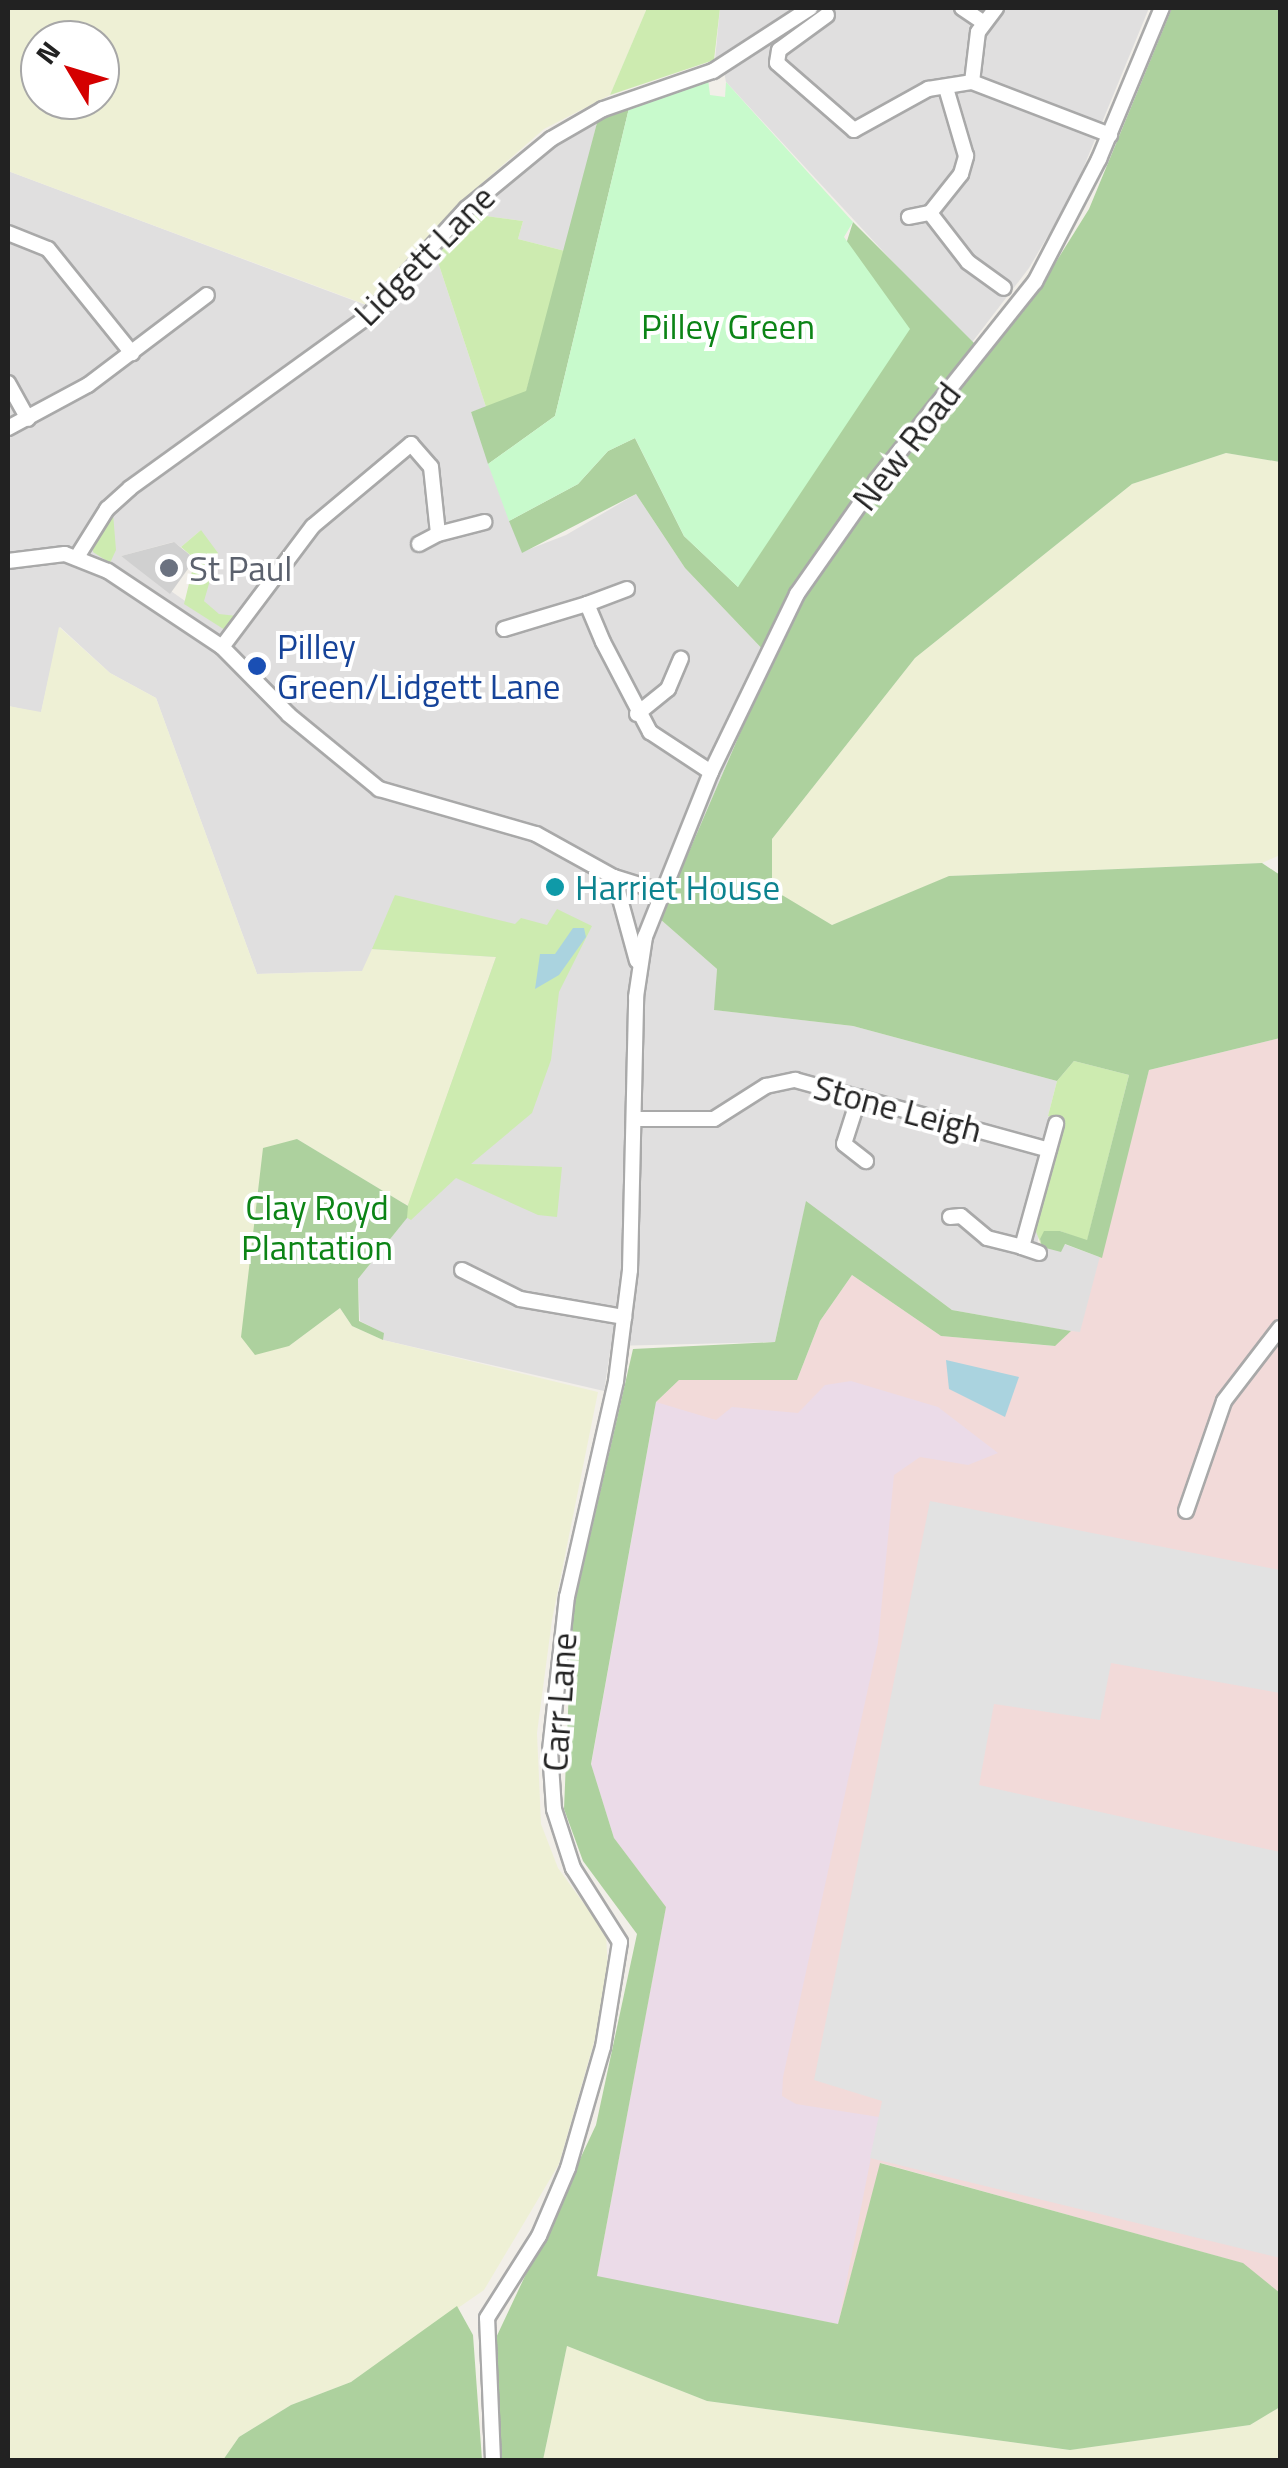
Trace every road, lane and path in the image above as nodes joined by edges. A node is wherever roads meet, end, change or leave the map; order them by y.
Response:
1 (810, 8) edge
2 (962, 8) edge
3 (996, 8) edge
4 (1162, 8) edge
5 (827, 15) dead end
6 (983, 22) junction
7 (972, 82) junction
8 (946, 88) junction
9 (1110, 135) junction
10 (930, 213) junction
11 (909, 217) dead end
12 (8, 233) edge
13 (1004, 288) dead end
14 (207, 295) dead end
15 (132, 353) junction
16 (8, 383) edge
17 (28, 419) junction
18 (8, 428) edge
19 (484, 522) dead end
20 (438, 534) junction
21 (419, 544) dead end
22 (77, 557) junction
23 (8, 562) edge
24 (627, 589) dead end
25 (587, 604) junction
26 (504, 630) dead end
27 (222, 647) junction
28 (681, 659) dead end
29 (637, 714) junction
30 (711, 772) junction
31 (614, 878) junction
32 (659, 892) junction
33 (638, 967) junction
34 (859, 1098) junction
35 (637, 1119) junction
36 (1056, 1124) dead end
37 (1049, 1150) junction
38 (866, 1160) dead end
39 (950, 1216) dead end
40 (1022, 1247) junction
41 (1039, 1254) dead end
42 (462, 1270) dead end
43 (624, 1317) junction
44 (1280, 1328) edge
45 (1186, 1512) dead end
46 (494, 2460) edge

1 - 22 street, Lidgett Lane
2 - 6 street
3 - 6 street
4 - 9 street, New Road
5 - 8 street
6 - 7 street
7 - 8 street
7 - 9 street
8 - 10 street
9 - 30 street, New Road
10 - 11 street
10 - 13 street
12 - 15 street
14 - 15 street
15 - 17 street
16 - 17 street
17 - 18 street
19 - 20 street
20 - 21 street
20 - 27 street
22 - 23 street
22 - 27 street
24 - 25 street
25 - 26 street
25 - 29 street
27 - 31 street
28 - 29 street
29 - 30 street
30 - 32 street, New Road
31 - 32 street
31 - 33 street, Carr Lane
32 - 33 street, Carr Lane
33 - 35 street, Carr Lane
34 - 35 street, Stone Leigh
34 - 37 street, Stone Leigh
34 - 38 street
35 - 43 street, Carr Lane
36 - 37 street
37 - 40 street
39 - 40 street
40 - 41 street
42 - 43 street
43 - 46 street, Carr Lane
44 - 45 street

